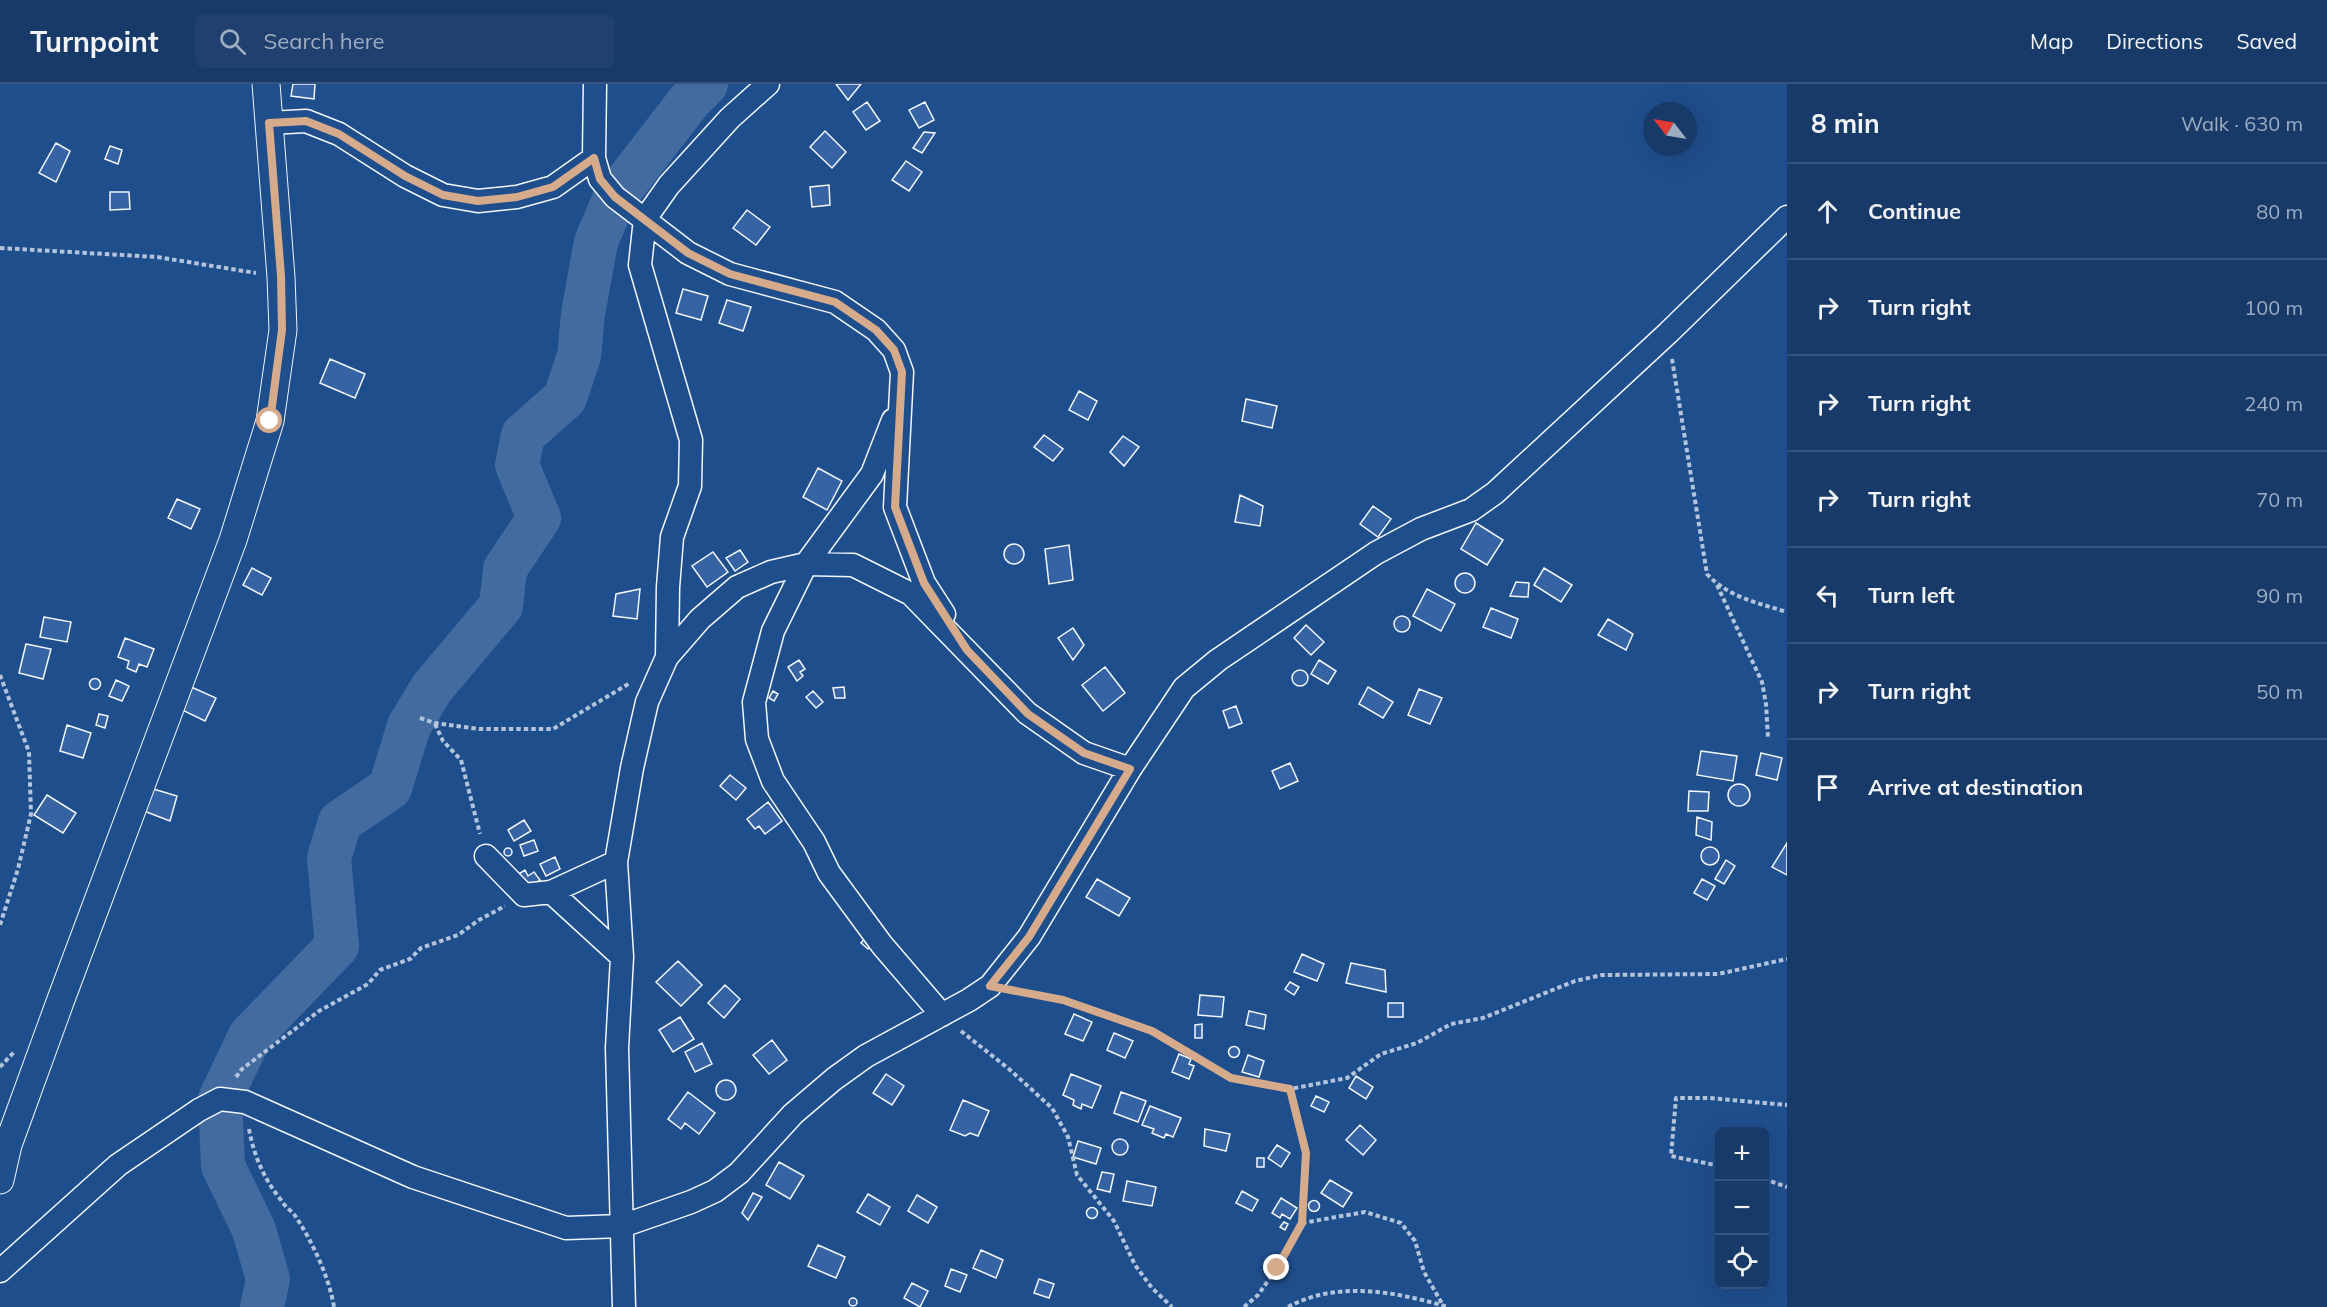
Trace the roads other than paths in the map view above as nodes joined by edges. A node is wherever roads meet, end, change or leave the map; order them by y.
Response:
1 (266, 84) edge
2 (595, 84) edge
3 (768, 84) edge
4 (269, 123) junction
5 (594, 158) junction
6 (1787, 217) edge
7 (645, 219) junction
8 (900, 402) junction
9 (806, 564) junction
10 (967, 650) junction
11 (667, 657) junction
12 (1130, 769) junction
13 (486, 856) road end
14 (616, 862) junction
15 (550, 892) junction
16 (622, 957) junction
17 (942, 1015) junction
18 (0, 1180) edge
19 (622, 1226) junction
20 (0, 1271) edge
21 (624, 1307) edge

1 - 4 street
2 - 5 street
3 - 7 street
4 - 5 street
4 - 18 street
5 - 7 street
6 - 12 street
7 - 8 street
7 - 11 street
8 - 9 street
8 - 10 street
9 - 10 street
9 - 11 street
9 - 17 street
10 - 12 street
11 - 14 street
12 - 17 street
13 - 15 street
14 - 15 street
14 - 16 street
15 - 16 street
16 - 19 street
17 - 19 street
19 - 20 street
19 - 21 street

